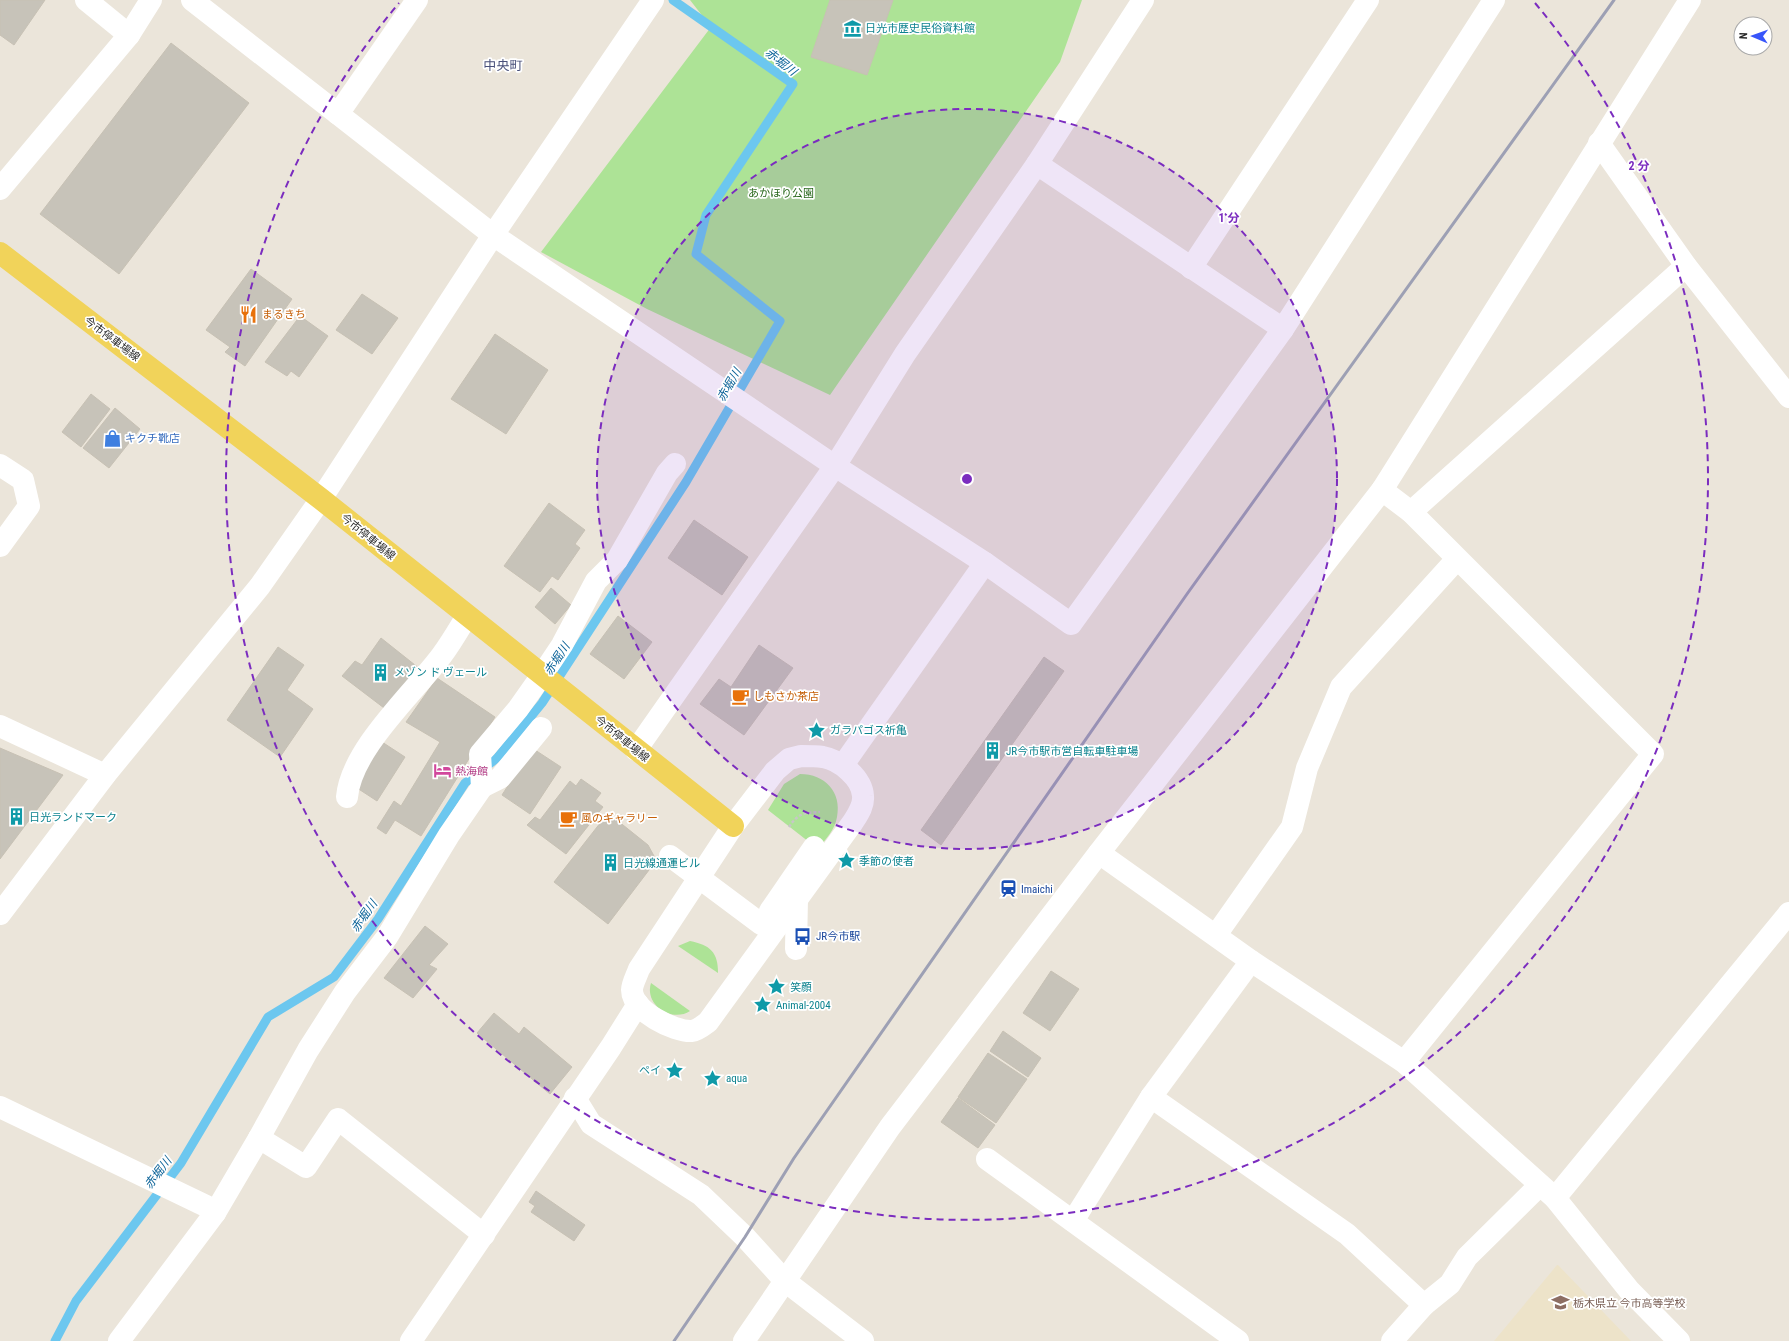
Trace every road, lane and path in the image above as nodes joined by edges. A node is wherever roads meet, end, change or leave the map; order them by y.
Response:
1 (86, 0) edge
2 (151, 0) edge
3 (192, 0) edge
4 (417, 0) edge
5 (653, 0) edge
6 (1143, 0) edge
7 (1368, 0) edge
8 (1494, 0) edge
9 (1690, 0) edge
10 (129, 35) junction
11 (338, 114) junction
12 (1599, 143) junction
13 (1038, 164) junction
14 (0, 189) edge
15 (493, 234) junction
16 (0, 253) edge
17 (1686, 266) junction
18 (1191, 268) junction
19 (1283, 329) junction
20 (1789, 397) edge
21 (675, 464) dead end
22 (0, 465) edge
23 (835, 466) junction
24 (1382, 490) junction
25 (321, 499) junction
26 (1411, 512) junction
27 (0, 546) edge
28 (1457, 559) junction
29 (986, 563) junction
30 (467, 616) junction
31 (543, 676) junction
32 (0, 726) edge
33 (541, 728) dead end
34 (636, 750) junction
35 (843, 766) junction
36 (105, 775) junction
37 (482, 786) junction
38 (347, 797) dead end
39 (820, 812) dead end
40 (732, 826) junction
41 (789, 827) dead end
42 (814, 847) dead end
43 (1099, 853) junction
44 (670, 856) dead end
45 (699, 878) junction
46 (797, 898) junction
47 (1789, 913) edge
48 (0, 914) edge
49 (761, 924) junction
50 (1216, 935) junction
51 (796, 949) dead end
52 (1251, 961) junction
53 (638, 1004) junction
54 (1404, 1062) junction
55 (1151, 1097) junction
56 (576, 1098) junction
57 (0, 1107) edge
58 (259, 1138) junction
59 (987, 1159) dead end
60 (1548, 1191) junction
61 (215, 1213) junction
62 (1073, 1221) junction
63 (484, 1235) junction
64 (785, 1281) junction
65 (1424, 1305) junction
66 (119, 1341) edge
67 (411, 1341) edge
68 (744, 1341) edge
69 (862, 1341) edge
70 (1238, 1341) edge
71 (1392, 1341) edge
72 (1679, 1341) edge

1 - 10 street
2 - 10 street
3 - 11 street
4 - 11 street
5 - 15 street
6 - 13 street
7 - 18 street
8 - 19 street
9 - 12 street
10 - 14 street
11 - 15 street
12 - 17 street
12 - 24 street
13 - 18 street
13 - 23 street
15 - 23 street
15 - 25 street
16 - 25 main road, 今市停車場線
17 - 20 street
17 - 26 street
18 - 19 street
19 - 29 street
21 - 31 street
22 - 27 street
23 - 29 street
23 - 34 street
24 - 26 street
24 - 43 street
25 - 30 main road, 今市停車場線
25 - 36 street
26 - 28 street
28 - 50 street
28 - 54 street
29 - 35 street
30 - 31 main road, 今市停車場線
30 - 38 street
31 - 34 main road, 今市停車場線
31 - 37 street
32 - 36 street
33 - 37 street
34 - 40 main road, 今市停車場線
35 - 40 street
35 - 46 street
36 - 48 street
37 - 58 street
39 - 41 path
40 - 45 street
42 - 49 street
43 - 50 street
43 - 64 street
44 - 45 street
45 - 49 street
45 - 53 street
46 - 49 street
46 - 51 street
46 - 53 street
47 - 60 street
50 - 52 street
52 - 54 street
52 - 55 street
53 - 56 street
54 - 60 street
55 - 62 street
55 - 65 street
56 - 63 street
56 - 64 street
57 - 61 street
58 - 61 street
58 - 63 street
59 - 62 street
60 - 65 street
60 - 72 street
61 - 66 street
62 - 70 street
63 - 67 street
64 - 68 street
64 - 69 street
65 - 71 street

